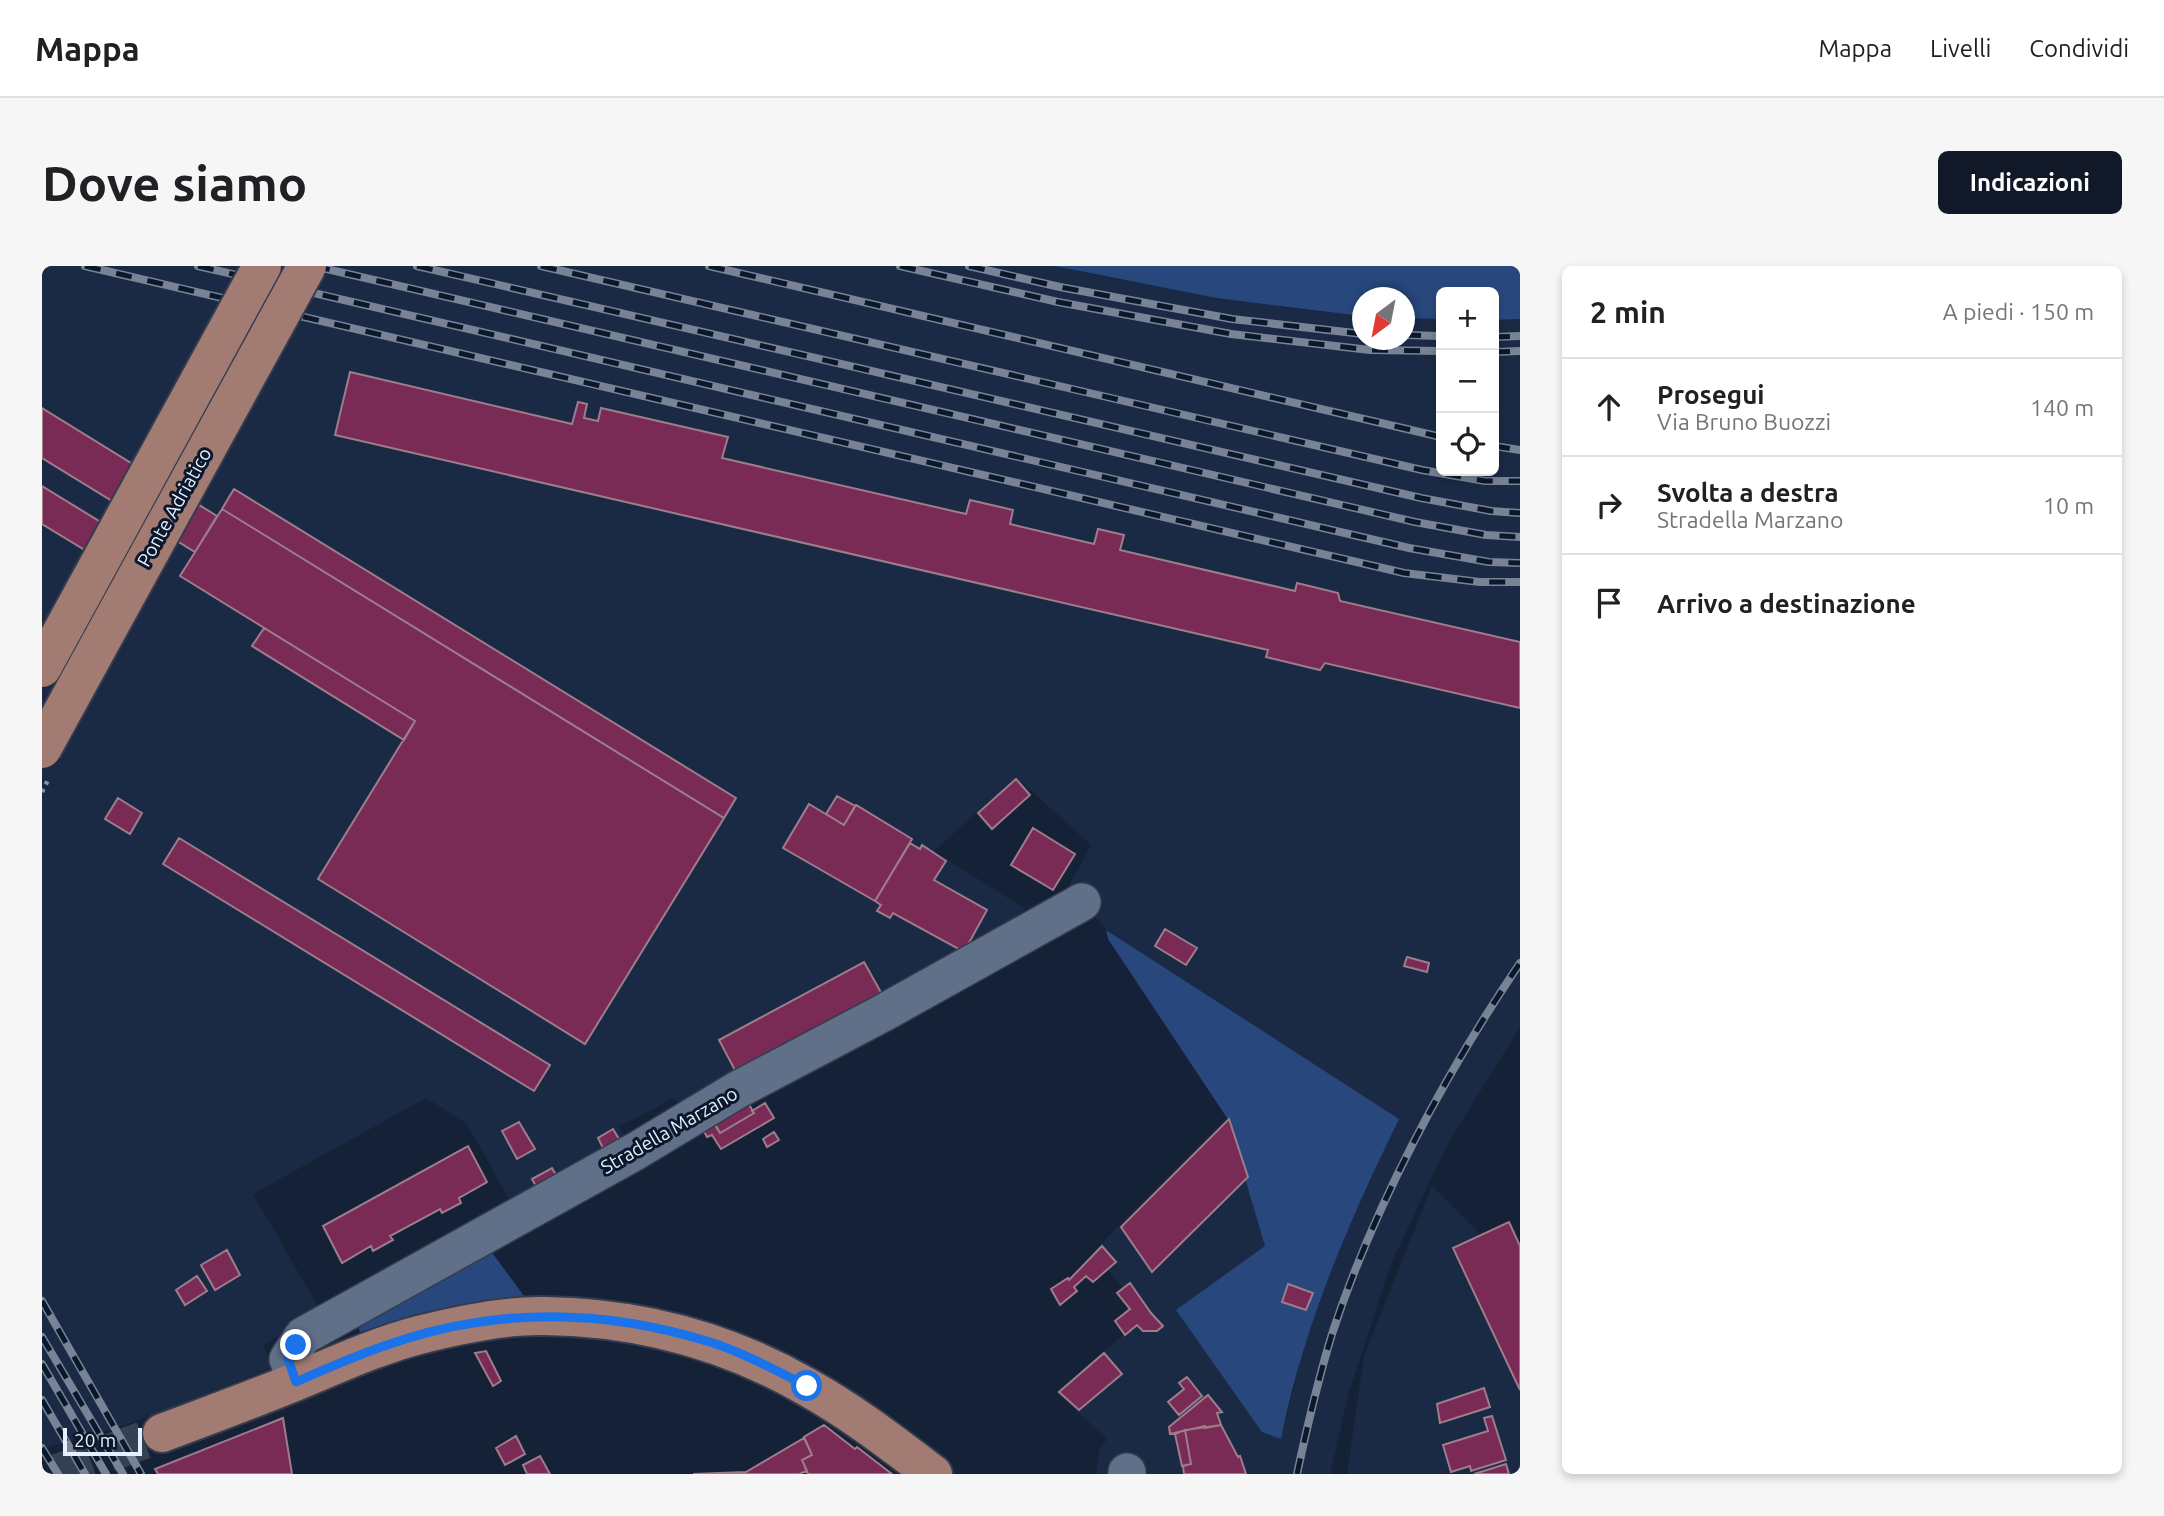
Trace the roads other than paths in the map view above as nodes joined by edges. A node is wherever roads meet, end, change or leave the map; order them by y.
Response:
1 (262, 266) edge
2 (307, 266) edge
3 (42, 668) edge
4 (42, 749) edge
5 (1082, 902) dead end
6 (296, 1382) junction
7 (162, 1433) tunnel mouth
8 (933, 1474) edge

1 - 3 main road, Ponte Adriatico, bridge
2 - 4 main road, Ponte Adriatico, bridge
5 - 6 street, Stradella Marzano
6 - 7 main road
6 - 8 main road

